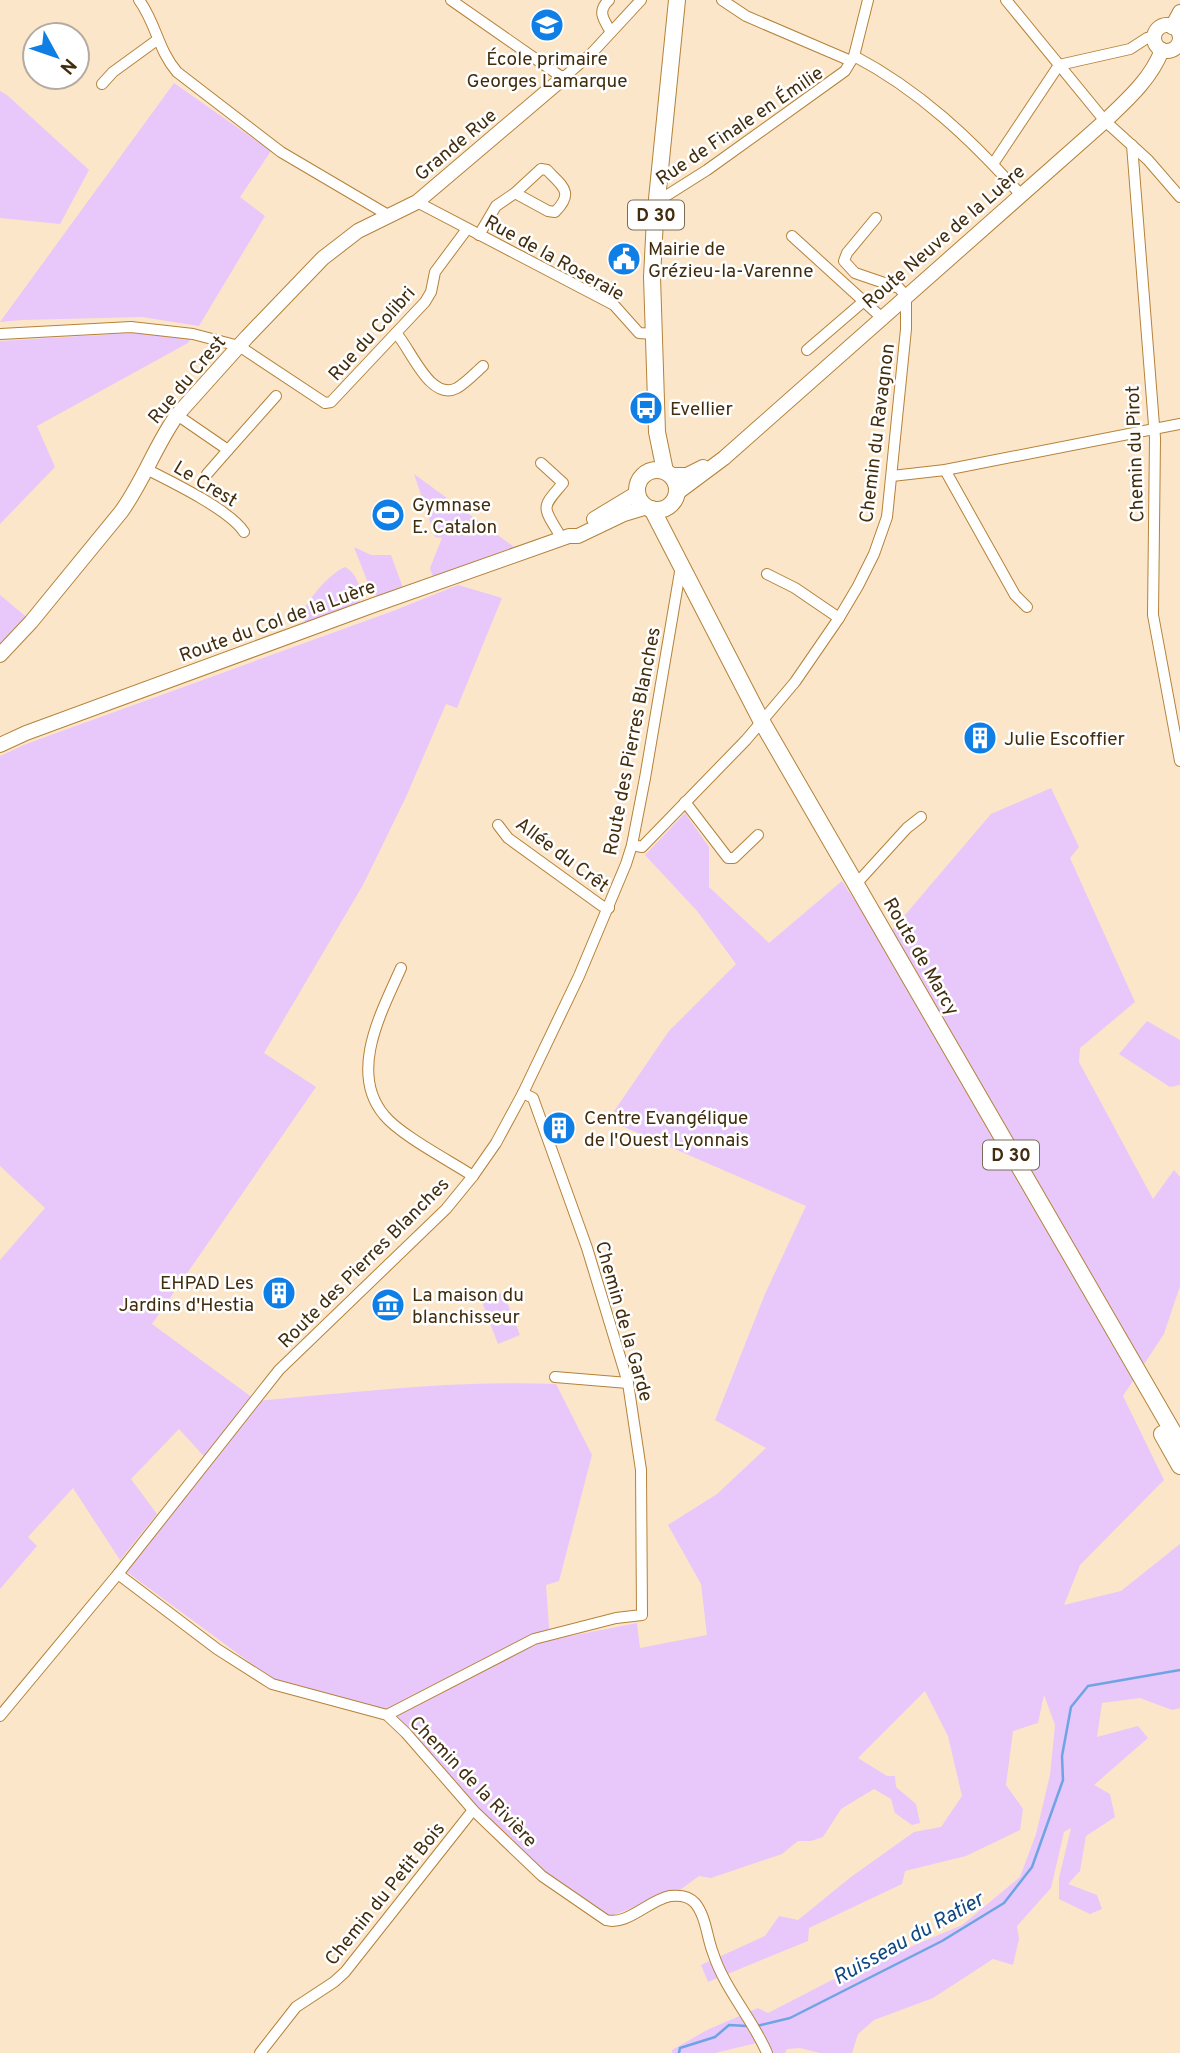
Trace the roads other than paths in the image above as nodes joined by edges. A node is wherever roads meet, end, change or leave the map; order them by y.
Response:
1 (139, 0) edge
2 (451, 0) edge
3 (609, 0) edge
4 (641, 0) edge
5 (677, 0) edge
6 (722, 0) edge
7 (868, 0) edge
8 (1006, 0) edge
9 (1180, 12) edge
10 (1172, 27) junction
11 (611, 33) junction
12 (1154, 36) junction
13 (157, 40) junction
14 (1180, 42) edge
15 (1162, 50) junction
16 (852, 58) junction
17 (1059, 65) junction
18 (563, 78) junction
19 (102, 84) dead end
20 (1105, 121) junction
21 (1132, 145) junction
22 (993, 163) junction
23 (431, 190) junction
24 (515, 193) junction
25 (1020, 194) junction
26 (1180, 197) edge
27 (658, 201) junction
28 (416, 202) junction
29 (435, 212) junction
30 (388, 215) junction
31 (876, 218) dead end
32 (467, 229) junction
33 (479, 235) junction
34 (792, 236) dead end
35 (906, 296) junction
36 (864, 301) junction
37 (881, 317) junction
38 (396, 333) junction
39 (0, 334) edge
40 (654, 334) junction
41 (239, 346) junction
42 (807, 351) dead end
43 (483, 366) dead end
44 (276, 396) dead end
45 (177, 415) junction
46 (1180, 424) edge
47 (1154, 428) junction
48 (739, 443) junction
49 (228, 450) junction
50 (541, 463) dead end
51 (146, 469) junction
52 (945, 470) junction
53 (662, 472) junction
54 (207, 474) dead end
55 (892, 476) junction
56 (638, 493) junction
57 (674, 499) junction
58 (649, 508) junction
59 (244, 532) dead end
60 (564, 534) junction
61 (681, 566) junction
62 (766, 574) dead end
63 (1027, 607) dead end
64 (839, 618) junction
65 (0, 655) edge
66 (762, 722) junction
67 (0, 746) edge
68 (1180, 761) edge
69 (685, 802) junction
70 (921, 817) dead end
71 (498, 825) dead end
72 (758, 835) dead end
73 (632, 845) junction
74 (856, 884) junction
75 (609, 908) junction
76 (401, 968) dead end
77 (523, 1093) junction
78 (473, 1176) junction
79 (555, 1377) dead end
80 (628, 1383) junction
81 (1172, 1442) edge
82 (1180, 1457) edge
83 (1180, 1466) edge
84 (118, 1574) junction
85 (387, 1715) junction
86 (0, 1716) edge
87 (473, 1810) junction
88 (260, 2053) edge
89 (766, 2053) edge

1 - 13 street
2 - 18 street
3 - 11 street
4 - 11 street, Grande Rue
5 - 27 main road, D 30
6 - 16 street
7 - 16 street, Rue de Finale en Émilie
8 - 17 street
9 - 10 street
10 - 12 street
10 - 14 street
11 - 18 street, Grande Rue
12 - 15 street
12 - 17 street
13 - 19 street
13 - 30 street
14 - 15 street
15 - 20 street, Route Neuve de la Luère
16 - 22 street
16 - 27 street, Rue de Finale en Émilie
17 - 20 street
17 - 22 street
18 - 23 street, Grande Rue
20 - 21 street
20 - 25 street, Route Neuve de la Luère
21 - 26 street
21 - 47 street, Chemin du Pirot
22 - 25 street
23 - 28 street, Grande Rue
23 - 29 street
24 - 24 street
24 - 33 street
25 - 35 street, Route Neuve de la Luère
27 - 40 main road, D 30
28 - 29 street, Rue de la Roseraie
28 - 30 street, Rue du Crest
29 - 32 street, Rue de la Roseraie
30 - 41 street, Rue du Crest
31 - 35 street
32 - 33 street, Rue de la Roseraie
32 - 38 street, Rue du Colibri
33 - 40 street, Rue de la Roseraie
34 - 36 street
35 - 37 street, Route Neuve de la Luère
35 - 55 street, Chemin du Ravagnon
36 - 37 street
36 - 42 street
37 - 48 street, Route Neuve de la Luère
38 - 41 street, Rue du Colibri
38 - 43 street
39 - 41 street
40 - 53 main road, D 30
41 - 45 street, Rue du Crest
44 - 49 street
45 - 49 street
45 - 51 street, Rue du Crest
46 - 47 street
47 - 52 street
47 - 68 street, Chemin du Pirot
48 - 53 street, Route Neuve de la Luère
48 - 57 street, Route Neuve de la Luère
49 - 54 street
50 - 60 street
51 - 59 street, Le Crest
51 - 65 street, Rue du Crest
52 - 55 street
52 - 63 street
53 - 56 main road
53 - 57 main road
55 - 64 street, Chemin du Ravagnon
56 - 58 main road
56 - 60 street, Route du Col de la Luère
57 - 58 main road
57 - 61 main road, Route de Marcy / D 30
58 - 60 street, Route du Col de la Luère
58 - 61 main road, Route de Marcy / D 30
60 - 67 street, Route du Col de la Luère
61 - 66 main road, Route de Marcy / D 30
61 - 73 street, Route des Pierres Blanches
62 - 64 street
64 - 66 street, Chemin du Ravagnon
66 - 69 street, Chemin du Ravagnon
66 - 74 main road, Route de Marcy / D 30
69 - 72 street
69 - 73 street, Chemin du Ravagnon
70 - 74 street
71 - 75 street, Allée du Crêt
73 - 75 street, Route des Pierres Blanches
74 - 81 main road, Route de Marcy / D 30
75 - 77 street, Route des Pierres Blanches
76 - 78 street
77 - 78 street, Route des Pierres Blanches
77 - 80 street, Chemin de la Garde
78 - 84 street, Route des Pierres Blanches
79 - 80 street
80 - 85 street, Chemin de la Garde
81 - 82 street, Route de Marcy
81 - 83 main road, Route de Marcy / D 30
84 - 85 street, Chemin de la Rivière
84 - 86 street, Route des Pierres Blanches
85 - 87 street, Chemin de la Rivière
87 - 88 street, Chemin du Petit Bois
87 - 89 street, Chemin de la Rivière

